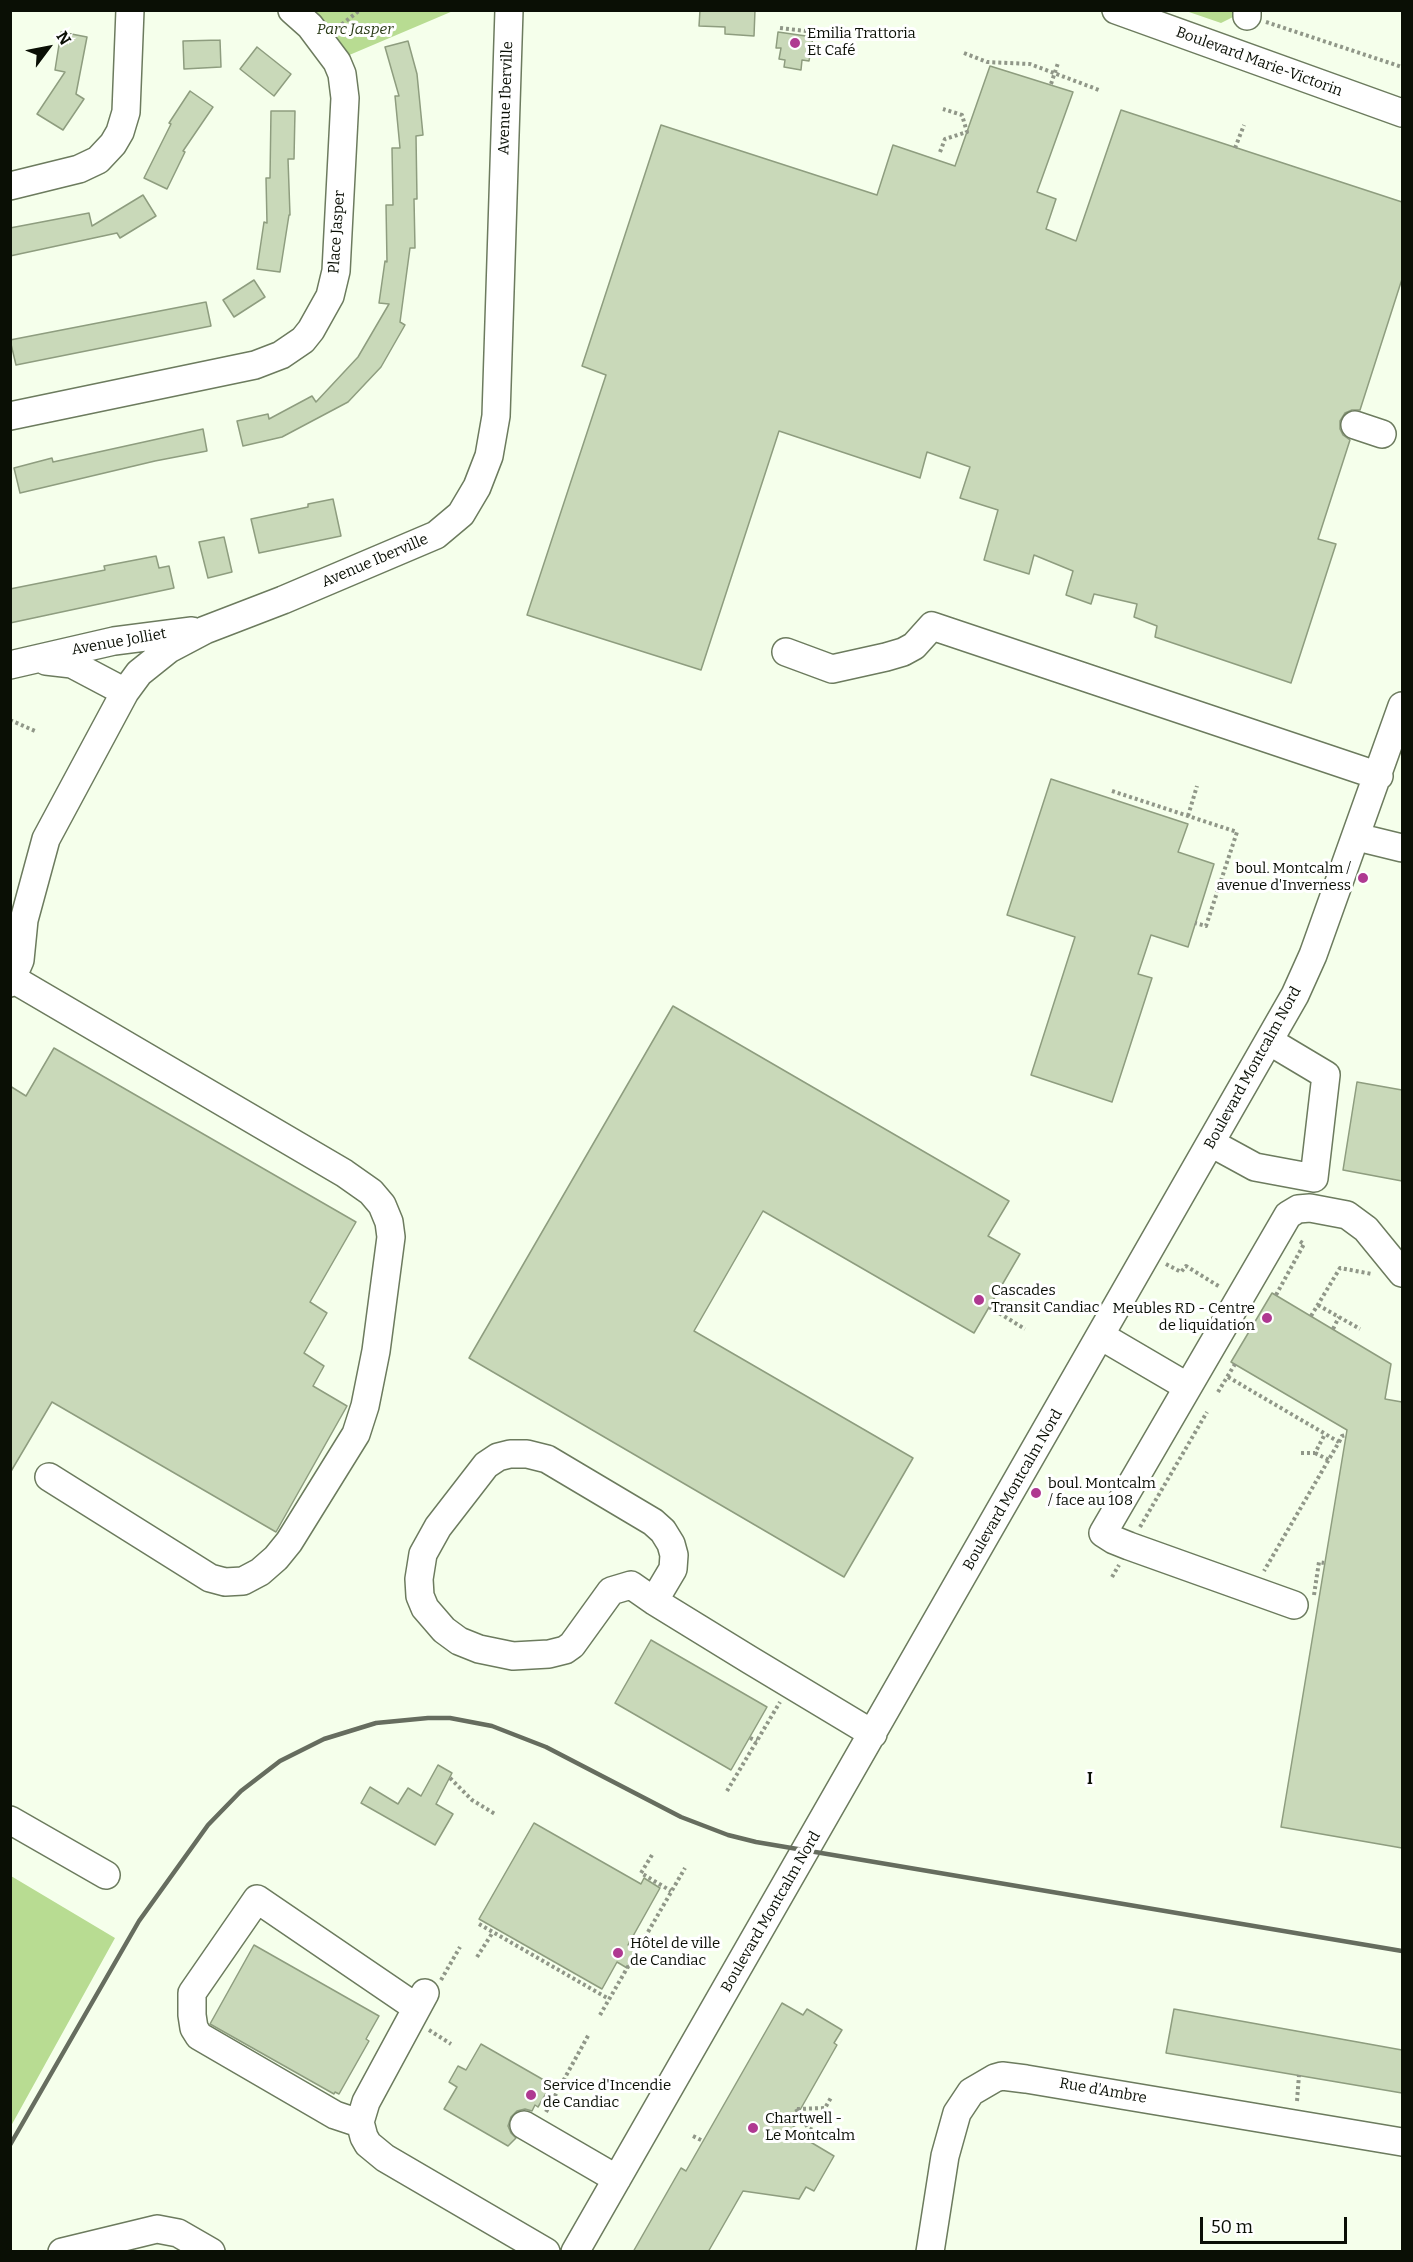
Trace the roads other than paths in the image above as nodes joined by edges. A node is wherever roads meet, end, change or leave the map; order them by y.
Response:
1 (130, 10) edge
2 (291, 10) edge
3 (509, 10) edge
4 (1116, 10) edge
5 (1402, 113) edge
6 (10, 186) edge
7 (10, 416) edge
8 (1355, 425) dead end
9 (1382, 434) dead end
10 (205, 630) junction
11 (786, 652) dead end
12 (22, 662) edge
13 (125, 692) junction
14 (1402, 706) edge
15 (1379, 776) junction
16 (1357, 837) junction
17 (1402, 848) edge
18 (12, 981) edge
19 (1269, 1041) junction
20 (1211, 1143) junction
21 (1392, 1274) edge
22 (1101, 1336) junction
23 (1188, 1387) junction
24 (49, 1477) dead end
25 (654, 1601) junction
26 (1294, 1605) dead end
27 (873, 1734) junction
28 (10, 1820) edge
29 (106, 1875) dead end
30 (534, 2121) road end
31 (360, 2122) junction
32 (1402, 2142) edge
33 (616, 2179) junction
34 (62, 2252) edge
35 (211, 2252) edge
36 (546, 2252) edge
37 (576, 2252) edge
38 (930, 2252) edge

1 - 6 street
2 - 7 street, Place Jasper
3 - 10 street, Avenue Iberville
4 - 5 street, Boulevard Marie-Victorin
8 - 9 street
10 - 12 street, Avenue Jolliet
10 - 13 street, Avenue Iberville
11 - 15 street
12 - 13 street, Avenue Jolliet
13 - 18 street, Avenue Iberville
14 - 15 street, Boulevard Montcalm Nord
15 - 16 street, Boulevard Montcalm Nord
16 - 17 street
16 - 19 street, Boulevard Montcalm Nord
18 - 24 street
19 - 20 street, Boulevard Montcalm Nord
19 - 20 street
20 - 22 street, Boulevard Montcalm Nord
21 - 23 street
22 - 23 street
22 - 27 street, Boulevard Montcalm Nord
23 - 26 street
25 - 25 street
25 - 27 street
27 - 33 street, Boulevard Montcalm Nord
28 - 29 street
30 - 33 street
31 - 31 street
31 - 36 street
32 - 38 street, Rue d'Ambre
33 - 37 street, Boulevard Montcalm Nord
34 - 35 street

